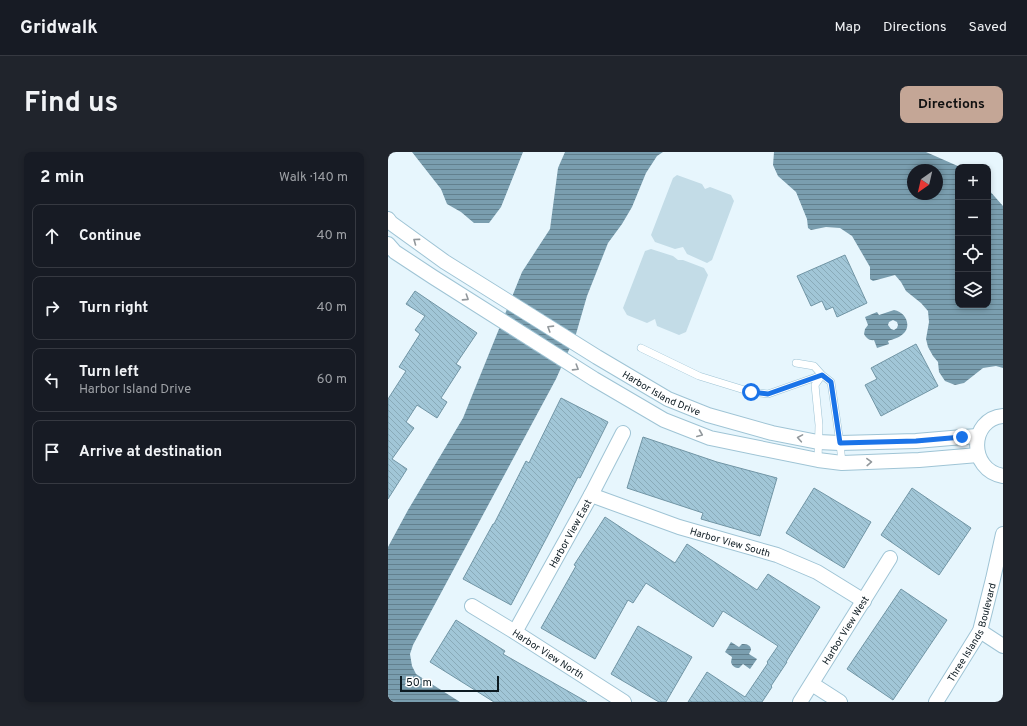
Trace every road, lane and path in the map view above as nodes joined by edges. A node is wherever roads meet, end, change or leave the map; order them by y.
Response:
1 (388, 219) edge
2 (388, 244) edge
3 (641, 348) dead end
4 (796, 363) dead end
5 (822, 375) junction
6 (1003, 416) edge
7 (623, 433) dead end
8 (978, 436) junction
9 (818, 442) junction
10 (840, 443) junction
11 (978, 455) junction
12 (818, 460) junction
13 (842, 463) junction
14 (1003, 476) edge
15 (591, 495) junction
16 (1003, 534) edge
17 (890, 558) dead end
18 (864, 601) junction
19 (472, 606) dead end
20 (980, 631) junction
21 (515, 632) junction
22 (1003, 646) edge
23 (812, 684) junction
24 (624, 702) edge
25 (800, 702) edge
26 (840, 702) edge
27 (936, 702) edge

9 -> 1 street, Harbor Island Drive
2 -> 12 street, Harbor Island Drive
3 - 5 lane
4 - 5 lane
5 - 9 lane
5 - 10 lane
6 - 8 street
7 - 15 street, Harbor View East
8 - 10 street, Harbor Island Drive
8 - 11 street
9 - 10 street, Harbor Island Drive
9 - 12 lane
10 - 13 lane
13 -> 11 street, Harbor Island Drive
11 - 14 street
12 - 13 street, Harbor Island Drive
15 - 18 street, Harbor View South
15 - 21 street, Harbor View East
16 - 20 street, Three Islands Boulevard
17 - 18 street, Harbor View West
18 - 23 street, Harbor View West
19 - 21 street, Harbor View North
20 - 22 street
20 - 27 street, Three Islands Boulevard
21 - 24 street, Harbor View North
23 - 25 street, Harbor View West
23 - 26 street

